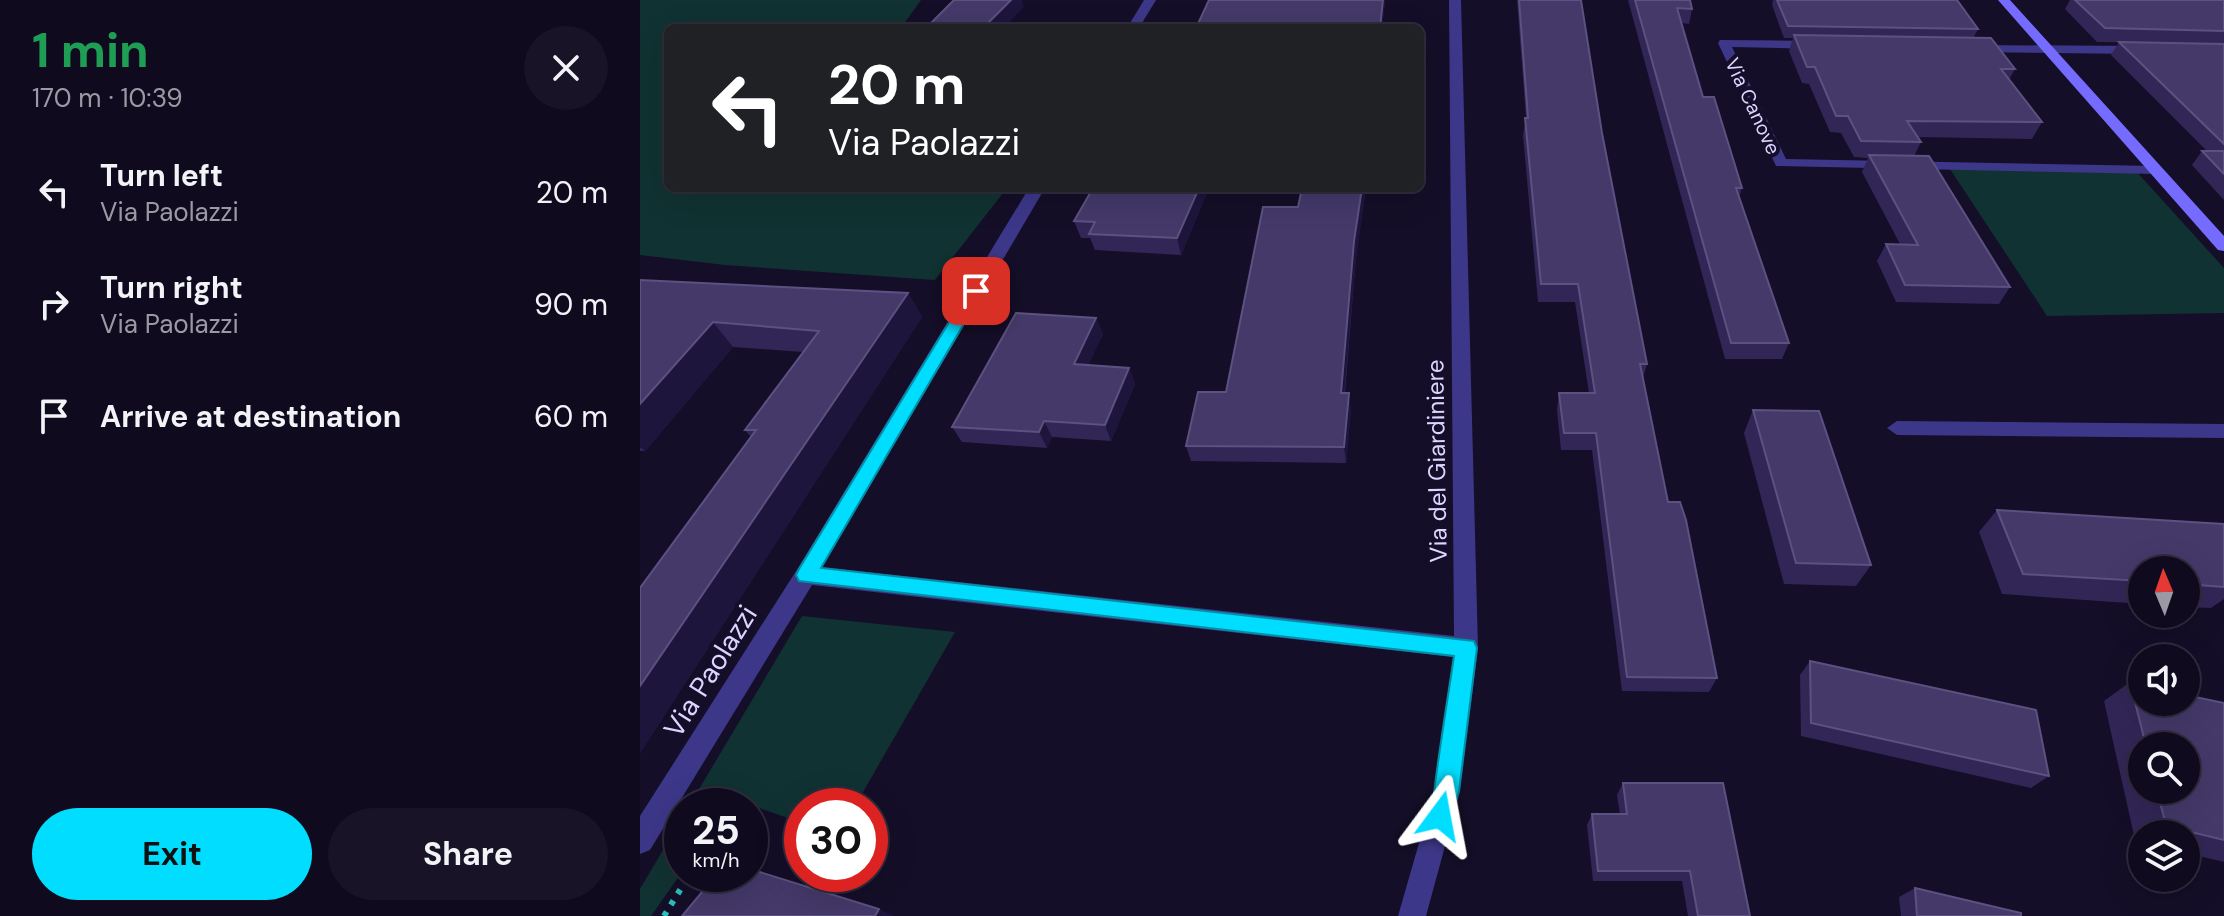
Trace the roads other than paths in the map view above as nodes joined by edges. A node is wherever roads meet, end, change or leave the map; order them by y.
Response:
1 (1150, 0) edge
2 (1455, 0) edge
3 (2004, 0) edge
4 (1135, 24) edge
5 (1831, 45) edge
6 (1953, 47) edge
7 (2045, 49) junction
8 (2150, 50) edge
9 (2156, 170) junction
10 (1035, 192) edge
11 (2224, 246) edge
12 (1897, 428) dead end
13 (2224, 431) edge
14 (806, 575) junction
15 (1466, 648) junction
16 (640, 840) edge
17 (1412, 916) edge

1 - 4 street
2 - 15 street, Via del Giardiniere
3 - 7 street
5 - 9 street, Via Canove
6 - 7 street
7 - 8 street
7 - 9 street
9 - 11 street
10 - 14 street, Via Paolazzi
12 - 13 street
14 - 15 street
14 - 16 street, Via Paolazzi
15 - 17 street, Via del Giardiniere

